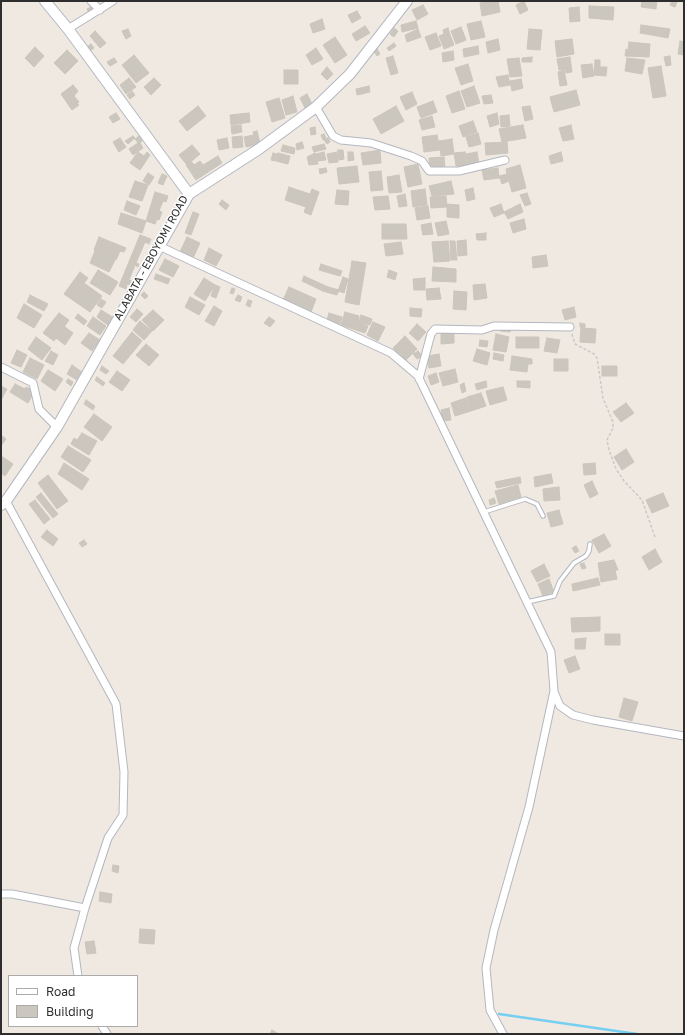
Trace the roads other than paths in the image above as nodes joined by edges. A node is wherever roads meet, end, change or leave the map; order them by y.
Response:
1 (45, 1) edge
2 (91, 1) edge
3 (113, 1) edge
4 (407, 1) edge
5 (100, 10) junction
6 (68, 29) junction
7 (316, 107) junction
8 (505, 160) dead end
9 (189, 194) junction
10 (159, 246) junction
11 (570, 327) dead end
12 (1, 367) edge
13 (419, 379) junction
14 (57, 427) junction
15 (3, 503) edge
16 (484, 512) junction
17 (543, 516) dead end
18 (590, 544) dead end
19 (527, 602) junction
20 (554, 691) junction
21 (684, 736) edge
22 (1, 894) edge
23 (85, 908) junction
24 (78, 975) edge
25 (503, 1034) edge

1 - 6 main road, ALABATA - EBOYOMI ROAD
2 - 5 street
3 - 5 street
4 - 7 main road
5 - 6 street
6 - 9 main road, ALABATA - EBOYOMI ROAD
7 - 8 street
7 - 9 main road
9 - 10 main road, ALABATA - EBOYOMI ROAD
10 - 13 street
10 - 14 main road, ALABATA - EBOYOMI ROAD
11 - 13 street
12 - 14 street
13 - 16 street
14 - 15 main road, ALABATA - EBOYOMI ROAD
15 - 23 street
16 - 17 lane
16 - 19 street
18 - 19 lane
19 - 20 street
20 - 21 street
20 - 25 street
22 - 23 street
23 - 24 street

